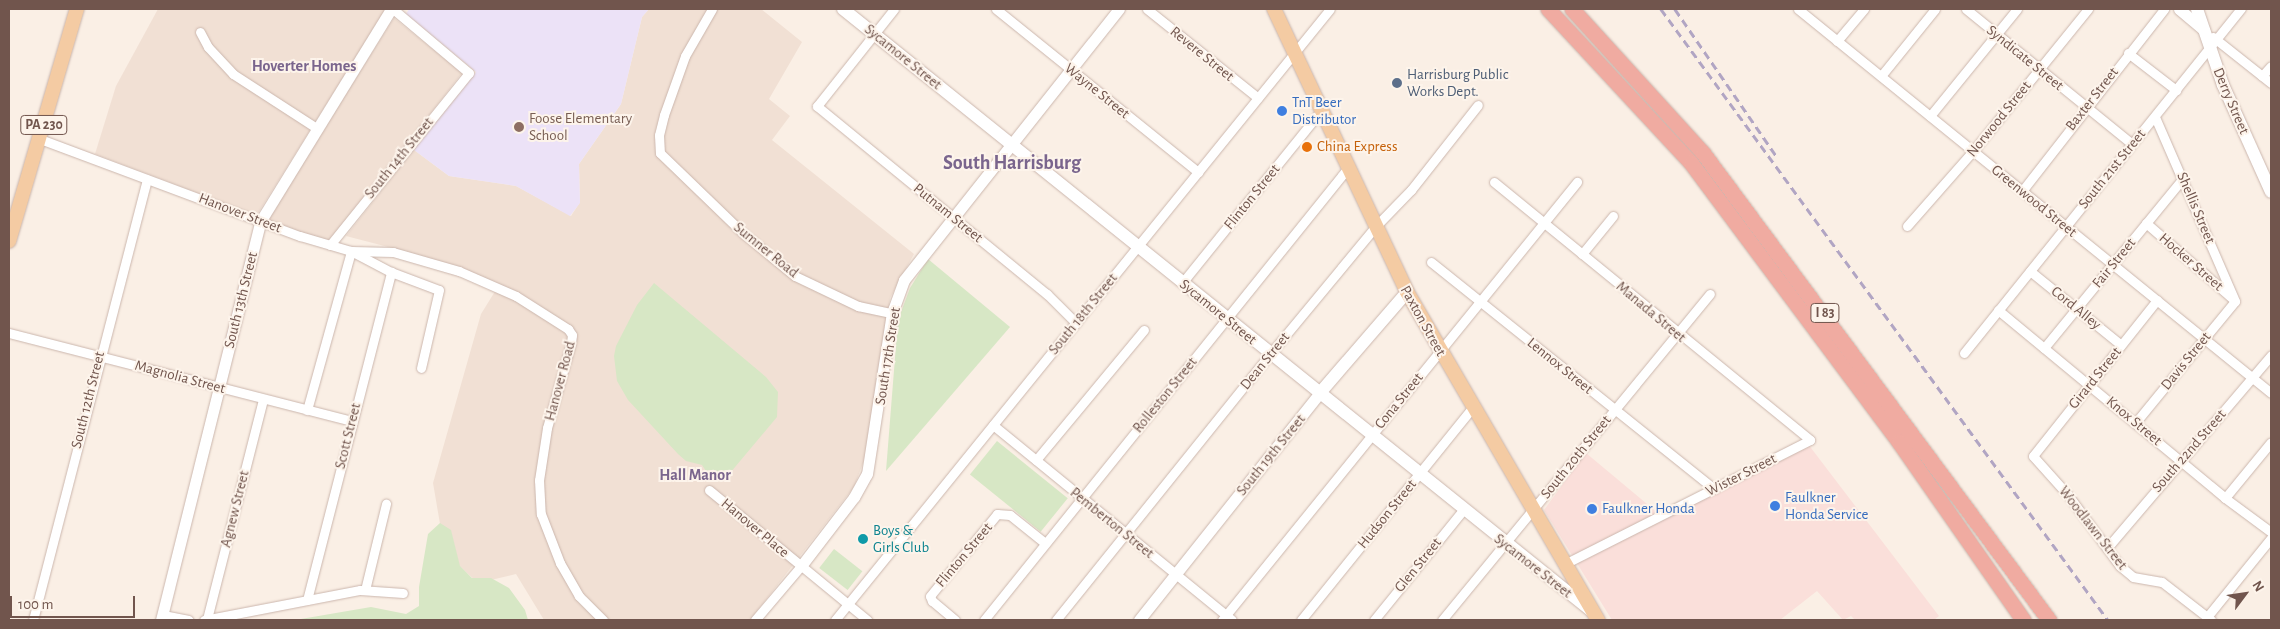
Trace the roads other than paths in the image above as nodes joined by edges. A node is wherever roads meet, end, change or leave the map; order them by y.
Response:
1 (77, 9) edge
2 (392, 9) edge
3 (712, 9) edge
4 (843, 9) edge
5 (894, 9) edge
6 (996, 9) edge
7 (1119, 9) edge
8 (1147, 9) edge
9 (1274, 9) edge
10 (1330, 9) edge
11 (1548, 9) edge
12 (1798, 9) edge
13 (1864, 9) edge
14 (1935, 9) edge
15 (1966, 9) edge
16 (2017, 9) edge
17 (2088, 9) edge
18 (2164, 9) edge
19 (2179, 9) edge
20 (2197, 9) edge
21 (2241, 9) edge
22 (1577, 13) edge
23 (2204, 30) junction
24 (200, 32) dead end
25 (874, 34) junction
26 (1997, 34) junction
27 (1837, 41) junction
28 (2213, 44) junction
29 (1294, 53) junction
30 (2128, 53) junction
31 (2271, 66) edge
32 (1071, 70) junction
33 (2040, 70) junction
34 (1880, 76) junction
35 (2262, 76) junction
36 (2271, 83) edge
37 (2176, 90) junction
38 (1258, 98) junction
39 (1478, 105) dead end
40 (2086, 107) junction
41 (1321, 111) junction
42 (1930, 116) junction
43 (2155, 117) junction
44 (315, 128) junction
45 (40, 139) junction
46 (1010, 144) junction
47 (2132, 144) junction
48 (1973, 151) junction
49 (1347, 169) junction
50 (1198, 172) junction
51 (2183, 178) junction
52 (147, 180) junction
53 (1494, 182) dead end
54 (1577, 182) dead end
55 (2022, 190) junction
56 (2271, 192) edge
57 (952, 216) junction
58 (1613, 216) dead end
59 (260, 222) junction
60 (1544, 222) junction
61 (2146, 223) junction
62 (1907, 226) dead end
63 (2066, 226) junction
64 (1375, 227) junction
65 (9, 241) edge
66 (330, 245) junction
67 (1137, 247) junction
68 (351, 251) junction
69 (1582, 254) junction
70 (1431, 262) dead end
71 (2113, 264) junction
72 (2030, 271) junction
73 (391, 272) junction
74 (1182, 284) junction
75 (1407, 292) junction
76 (1710, 294) dead end
77 (2157, 300) junction
78 (1480, 301) junction
79 (2235, 301) junction
80 (2077, 308) junction
81 (1998, 310) junction
82 (892, 314) junction
83 (1226, 319) junction
84 (1076, 323) junction
85 (1144, 330) dead end
86 (9, 332) edge
87 (1677, 334) junction
88 (2204, 338) junction
89 (2121, 345) junction
90 (2044, 348) junction
91 (1440, 351) junction
92 (1964, 353) dead end
93 (1270, 354) junction
94 (2271, 355) edge
95 (99, 356) junction
96 (421, 368) dead end
97 (2253, 378) junction
98 (2090, 385) junction
99 (219, 387) junction
100 (2271, 393) edge
101 (1319, 394) junction
102 (263, 399) junction
103 (1472, 408) junction
104 (307, 410) junction
105 (1614, 410) junction
106 (351, 421) junction
107 (2136, 422) junction
108 (993, 425) junction
109 (1371, 436) junction
110 (1810, 440) joint
111 (2271, 442) edge
112 (2033, 456) joint
113 (1036, 460) junction
114 (2181, 461) junction
115 (1419, 475) junction
116 (1714, 489) junction
117 (709, 490) dead end
118 (1082, 498) junction
119 (2225, 498) junction
120 (386, 504) dead end
121 (1462, 510) junction
122 (1532, 511) junction
123 (2271, 532) edge
124 (1126, 534) junction
125 (2271, 538) edge
126 (1045, 543) junction
127 (1505, 545) junction
128 (2107, 548) junction
129 (1564, 564) junction
130 (801, 566) junction
131 (1176, 574) junction
132 (366, 590) junction
133 (403, 593) dead end
134 (307, 600) junction
135 (848, 604) junction
136 (1596, 617) edge
137 (162, 618) edge
138 (1226, 619) edge
139 (2209, 619) edge
140 (33, 620) edge
141 (189, 620) edge
142 (204, 620) edge
143 (603, 620) edge
144 (755, 620) edge
145 (835, 620) edge
146 (867, 620) edge
147 (955, 620) edge
148 (984, 620) edge
149 (1056, 620) edge
150 (1139, 620) edge
151 (1301, 620) edge
152 (1374, 620) edge
153 (1442, 620) edge
154 (2022, 620) edge
155 (2049, 620) edge

1 - 45 main road, PA 230
2 - 44 street, South 13th Street
2 - 66 street, South 14th Street
3 - 82 street, Sumner Road
4 - 25 main road, Sycamore Street
5 - 25 street
6 - 32 street, Wayne Street
7 - 32 street, South 17th Street
8 - 38 street, Revere Street
9 - 29 main road, Paxton Street
10 - 29 street, South 18th Street
11 - 154 highway, I 83
12 - 27 street, Greenwood Street
13 - 27 street
14 - 34 street
15 - 26 street, Syndicate Street
16 - 26 street
17 - 33 street, Norwood Street
18 - 30 street, Baxter Street
19 - 23 street
20 - 23 main road, Derry Street
21 - 28 street, South 21st Street
22 - 155 highway, I 83
23 - 28 main road, Derry Street
24 - 44 street
25 - 46 main road, Sycamore Street
25 - 57 street, Putnam Street
26 - 33 street, Syndicate Street
26 - 42 street
27 - 34 street, Greenwood Street
28 - 35 street
28 - 37 street, South 21st Street
28 - 56 main road, Derry Street
29 - 38 street, South 18th Street
29 - 41 main road, Paxton Street
30 - 37 street
30 - 40 street, Baxter Street
31 - 35 street
32 - 46 street, South 17th Street
32 - 50 street, Wayne Street
33 - 40 street, Syndicate Street
33 - 48 street, Norwood Street
34 - 42 street, Greenwood Street
35 - 36 street
37 - 43 street, South 21st Street
38 - 50 street, South 18th Street
39 - 64 street, Dean Street
40 - 47 street, Syndicate Street
40 - 55 street, Baxter Street
41 - 49 main road, Paxton Street
41 - 74 street, Flinton Street
42 - 48 street, Greenwood Street
43 - 47 street, South 21st Street
43 - 51 street, Shellis Street
44 - 59 street, South 13th Street
45 - 52 street, Hanover Street
45 - 65 main road, PA 230
46 - 57 street, South 17th Street
46 - 67 main road, Sycamore Street
47 - 63 street, South 21st Street
48 - 55 street, Greenwood Street
48 - 62 street, Norwood Street
49 - 64 main road, Paxton Street
49 - 83 street, Rolleston Street
50 - 67 street, South 18th Street
51 - 61 street, Fair Street
51 - 79 street, Shellis Street
52 - 59 street, Hanover Street
52 - 95 street, South 12th Street
53 - 60 street, Manada Street
54 - 60 street, Cona Street
55 - 63 street, Greenwood Street
57 - 82 street, South 17th Street
57 - 84 street, Putnam Street
58 - 69 street
59 - 66 street, Hanover Street
59 - 99 street, South 13th Street
60 - 69 street, Manada Street
60 - 78 street, Cona Street
61 - 71 street, Fair Street
61 - 79 street, Hocker Street
63 - 71 street, Greenwood Street
63 - 72 street, South 21st Street
64 - 75 main road, Paxton Street
64 - 93 street, Dean Street
66 - 68 street, Hanover Street
67 - 74 main road, Sycamore Street
67 - 84 street, South 18th Street
68 - 73 street, Hanover Street
68 - 104 street
68 - 143 street, Hanover Road
69 - 87 street, Manada Street
70 - 78 street, Lennox Street
71 - 77 street, Greenwood Street
71 - 80 street, Fair Street
72 - 80 street, Cord Alley
72 - 81 street, South 21st Street
73 - 96 street, Hanover Street
73 - 106 street, Scott Street
74 - 83 main road, Sycamore Street
75 - 91 main road, Paxton Street
75 - 101 main road, South 19th Street
76 - 87 street, South 20th Street
77 - 88 street, Greenwood Street
77 - 89 street, Girard Street
78 - 91 street, Cona Street
78 - 105 street, Lennox Street
79 - 88 street, Davis Street
80 - 89 street, Cord Alley
80 - 90 street, Fair Street
81 - 90 street, Knox Street
81 - 92 street, South 21st Street
82 - 130 street, South 17th Street
83 - 93 main road, Sycamore Street
83 - 118 street, Rolleston Street
84 - 108 street, South 18th Street
85 - 113 street
86 - 95 street, Magnolia Street
87 - 105 street, South 20th Street
87 - 110 street, Manada Street
88 - 97 street, Greenwood Street
88 - 107 street, Davis Street
89 - 98 street, Girard Street
90 - 98 street, Knox Street
91 - 103 main road, Paxton Street
91 - 109 street, Cona Street
93 - 101 main road, Sycamore Street
93 - 124 street, Dean Street
94 - 97 street, South 22nd Street
95 - 99 street, Magnolia Street
95 - 140 street, South 12th Street
97 - 100 street, Greenwood Street
97 - 114 street, South 22nd Street
98 - 107 street, Knox Street
98 - 112 street, Girard Street
99 - 102 street, Magnolia Street
99 - 137 street, South 13th Street
101 - 109 main road, Sycamore Street
101 - 131 street, South 19th Street
102 - 104 street, Magnolia Street
102 - 142 street, Agnew Street
103 - 115 street, Hudson Street
103 - 122 main road, Paxton Street
104 - 106 street, Magnolia Street
105 - 116 street, Lennox Street
105 - 122 street, South 20th Street
106 - 134 street, Scott Street
107 - 114 street, Knox Street
108 - 113 street, Pemberton Street
108 - 135 street, South 18th Street
109 - 115 main road, Sycamore Street
109 - 138 street, Cona Street
110 - 116 street, Wister Street
111 - 119 street
112 - 128 street, Woodlawn Street
113 - 118 street, Pemberton Street
114 - 119 street, Knox Street
114 - 128 street, South 22nd Street
115 - 121 main road, Sycamore Street
115 - 151 street, Hudson Street
116 - 129 street, Wister Street
117 - 130 street, Hanover Place
118 - 124 street, Pemberton Street
118 - 126 street, Rolleston Street
119 - 123 street, Knox Street
120 - 132 street
121 - 127 main road, Sycamore Street
121 - 152 street, Glen Street
122 - 127 street, South 20th Street
122 - 129 main road, Paxton Street
124 - 131 street, Pemberton Street
124 - 149 street, Dean Street
125 - 139 street
126 - 147 street, Flinton Street
126 - 148 street, Rolleston Street
127 - 136 main road, Sycamore Street
127 - 153 street, South 20th Street
128 - 139 street, Woodlawn Street
129 - 136 main road, Paxton Street
130 - 135 street
130 - 144 street, South 17th Street
131 - 138 street, Pemberton Street
131 - 150 street, South 19th Street
132 - 133 street
132 - 134 street
134 - 142 street
135 - 145 street, South 18th Street
135 - 146 street
137 - 141 street

